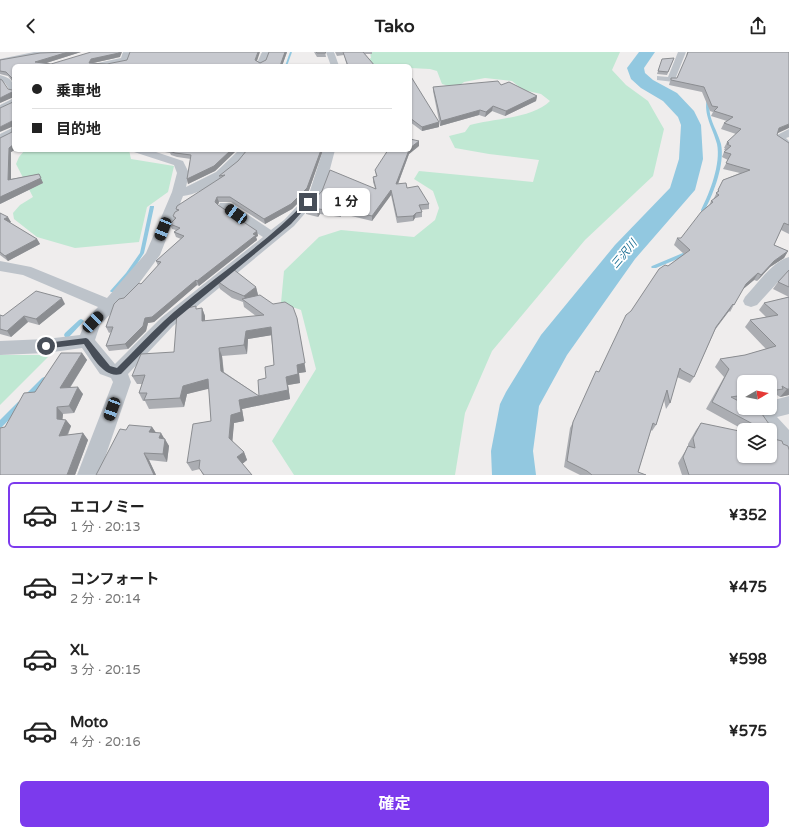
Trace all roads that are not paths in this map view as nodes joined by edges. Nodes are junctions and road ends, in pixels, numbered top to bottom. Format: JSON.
{"nodes":[{"id":1,"x":64,"y":52,"type":"edge"},
{"id":2,"x":127,"y":52,"type":"edge"},
{"id":3,"x":266,"y":52,"type":"edge"},
{"id":4,"x":330,"y":52,"type":"edge"},
{"id":5,"x":682,"y":52,"type":"edge"},
{"id":6,"x":0,"y":61,"type":"edge"},
{"id":7,"x":260,"y":63,"type":"edge"},
{"id":8,"x":105,"y":64,"type":"edge"},
{"id":9,"x":334,"y":64,"type":"edge"},
{"id":10,"x":660,"y":78,"type":"dead end"},
{"id":11,"x":3,"y":81,"type":"edge"},
{"id":12,"x":12,"y":88,"type":"edge"},
{"id":13,"x":12,"y":102,"type":"edge"},
{"id":14,"x":0,"y":109,"type":"edge"},
{"id":15,"x":12,"y":131,"type":"edge"},
{"id":16,"x":789,"y":132,"type":"edge"},
{"id":17,"x":0,"y":139,"type":"edge"},
{"id":18,"x":789,"y":146,"type":"edge"},
{"id":19,"x":150,"y":152,"type":"edge"},
{"id":20,"x":243,"y":152,"type":"edge"},
{"id":21,"x":328,"y":152,"type":"edge"},
{"id":22,"x":169,"y":155,"type":"edge"},
{"id":23,"x":178,"y":192,"type":"junction"},
{"id":24,"x":225,"y":206,"type":"dead end"},
{"id":25,"x":272,"y":237,"type":"junction"},
{"id":26,"x":789,"y":262,"type":"edge"},
{"id":27,"x":0,"y":266,"type":"edge"},
{"id":28,"x":751,"y":301,"type":"dead end"},
{"id":29,"x":109,"y":304,"type":"junction"},
{"id":30,"x":86,"y":341,"type":"junction"},
{"id":31,"x":0,"y":348,"type":"edge"},
{"id":32,"x":118,"y":372,"type":"junction"},
{"id":33,"x":789,"y":405,"type":"edge"},
{"id":34,"x":789,"y":446,"type":"edge"},
{"id":35,"x":88,"y":475,"type":"edge"}],
"edges":[{"from":1,"to":6,"type":"street"},
{"from":2,"to":8,"type":"street"},
{"from":3,"to":7,"type":"street"},
{"from":4,"to":9,"type":"street"},
{"from":5,"to":10,"type":"street"},
{"from":11,"to":12,"type":"street"},
{"from":13,"to":14,"type":"street"},
{"from":15,"to":17,"type":"street"},
{"from":16,"to":18,"type":"street"},
{"from":19,"to":22,"type":"street"},
{"from":20,"to":23,"type":"street"},
{"from":21,"to":25,"type":"street"},
{"from":22,"to":23,"type":"street"},
{"from":23,"to":29,"type":"street"},
{"from":24,"to":25,"type":"street"},
{"from":25,"to":32,"type":"street"},
{"from":26,"to":28,"type":"street"},
{"from":27,"to":29,"type":"street"},
{"from":29,"to":30,"type":"street"},
{"from":30,"to":31,"type":"street"},
{"from":30,"to":32,"type":"street"},
{"from":32,"to":35,"type":"street"},
{"from":33,"to":34,"type":"street"}]}
